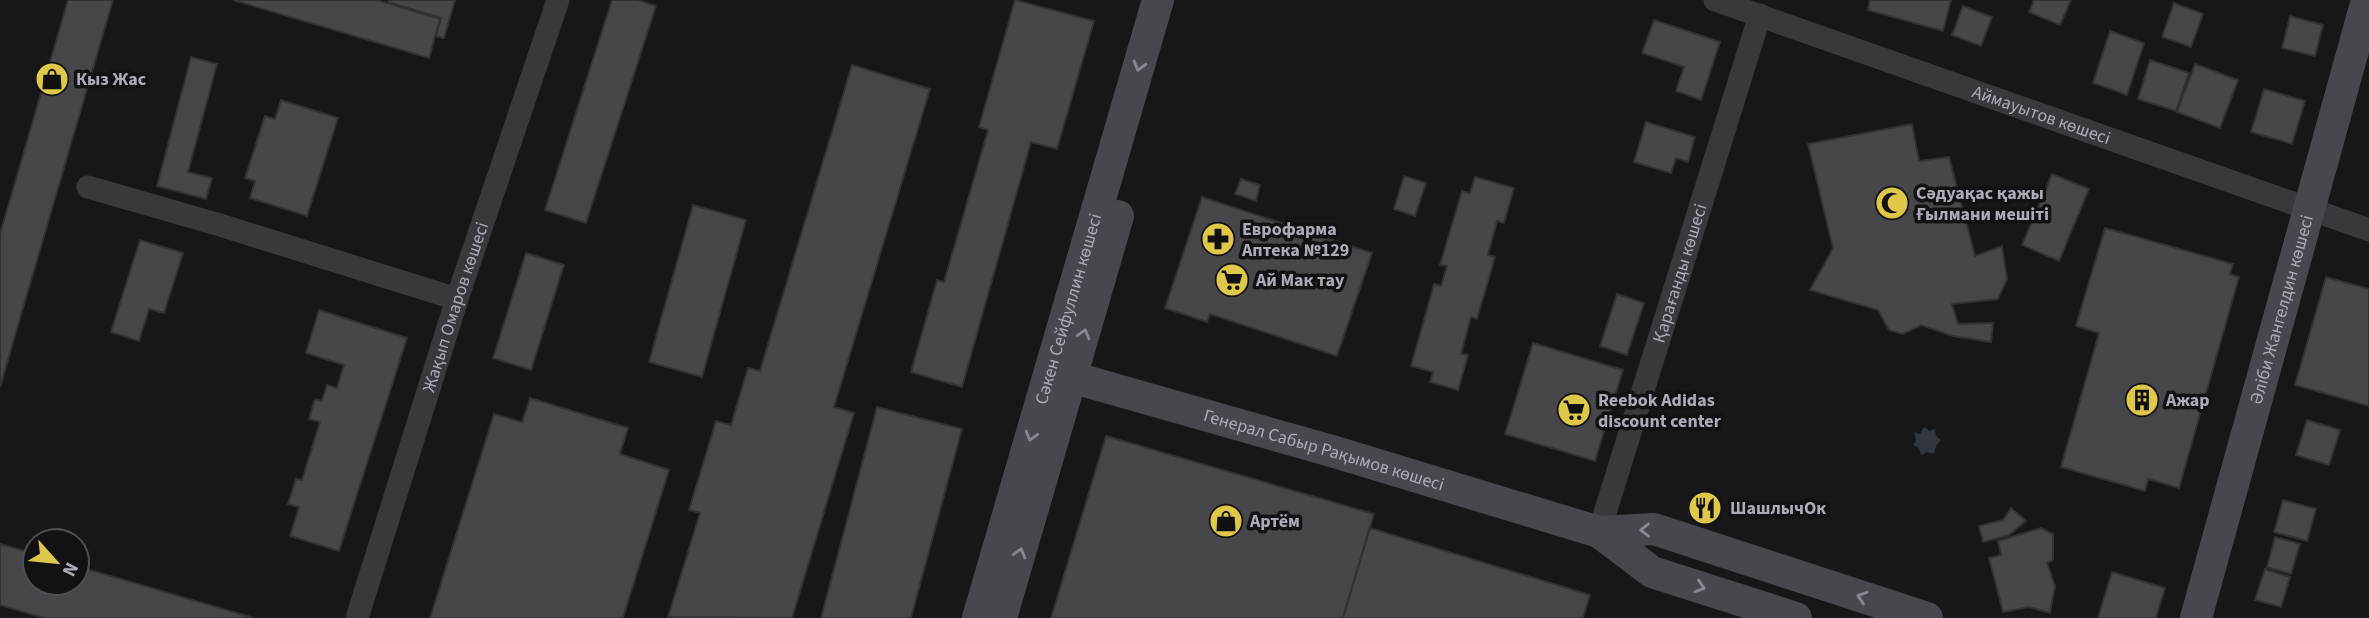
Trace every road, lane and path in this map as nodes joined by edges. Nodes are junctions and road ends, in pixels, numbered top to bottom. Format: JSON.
{"nodes":[{"id":1,"x":558,"y":0,"type":"edge"},
{"id":2,"x":1158,"y":0,"type":"edge"},
{"id":3,"x":1180,"y":0,"type":"edge"},
{"id":4,"x":1715,"y":0,"type":"edge"},
{"id":5,"x":2367,"y":0,"type":"edge"},
{"id":6,"x":1760,"y":15,"type":"junction"},
{"id":7,"x":88,"y":187,"type":"dead end"},
{"id":8,"x":2309,"y":210,"type":"junction"},
{"id":9,"x":2369,"y":230,"type":"edge"},
{"id":10,"x":457,"y":299,"type":"junction"},
{"id":11,"x":1061,"y":374,"type":"junction"},
{"id":12,"x":1599,"y":532,"type":"junction"},
{"id":13,"x":357,"y":618,"type":"edge"},
{"id":14,"x":978,"y":618,"type":"edge"},
{"id":15,"x":1001,"y":618,"type":"edge"},
{"id":16,"x":1796,"y":618,"type":"edge"},
{"id":17,"x":1927,"y":618,"type":"edge"},
{"id":18,"x":2196,"y":618,"type":"edge"}],
"edges":[{"from":1,"to":10,"type":"street","name":"Жақып Омаров көшесі"},
{"from":2,"to":11,"type":"street","name":"Сәкен Сейфуллин көшесі","one_way":true},
{"from":11,"to":3,"type":"street","name":"Сәкен Сейфуллин көшесі","one_way":true},
{"from":4,"to":6,"type":"street","name":"Аймауытов көшесі"},
{"from":5,"to":8,"type":"street","name":"Әліби Жангелдин көшесі"},
{"from":6,"to":8,"type":"street","name":"Аймауытов көшесі"},
{"from":6,"to":12,"type":"street","name":"Қарағанды көшесі"},
{"from":7,"to":10,"type":"street"},
{"from":8,"to":9,"type":"street","name":"Аймауытов көшесі"},
{"from":8,"to":18,"type":"street","name":"Әліби Жангелдин көшесі"},
{"from":10,"to":13,"type":"street","name":"Жақып Омаров көшесі"},
{"from":11,"to":12,"type":"street","name":"Генерал Сабыр Рақымов көшесі"},
{"from":11,"to":14,"type":"street","name":"Сәкен Сейфуллин көшесі","one_way":true},
{"from":15,"to":11,"type":"street","name":"Сәкен Сейфуллин көшесі","one_way":true},
{"from":12,"to":16,"type":"street","name":"Генерал Сабыр Рақымов көшесі","one_way":true},
{"from":17,"to":12,"type":"street","name":"Генерал Сабыр Рақымов көшесі","one_way":true}]}
